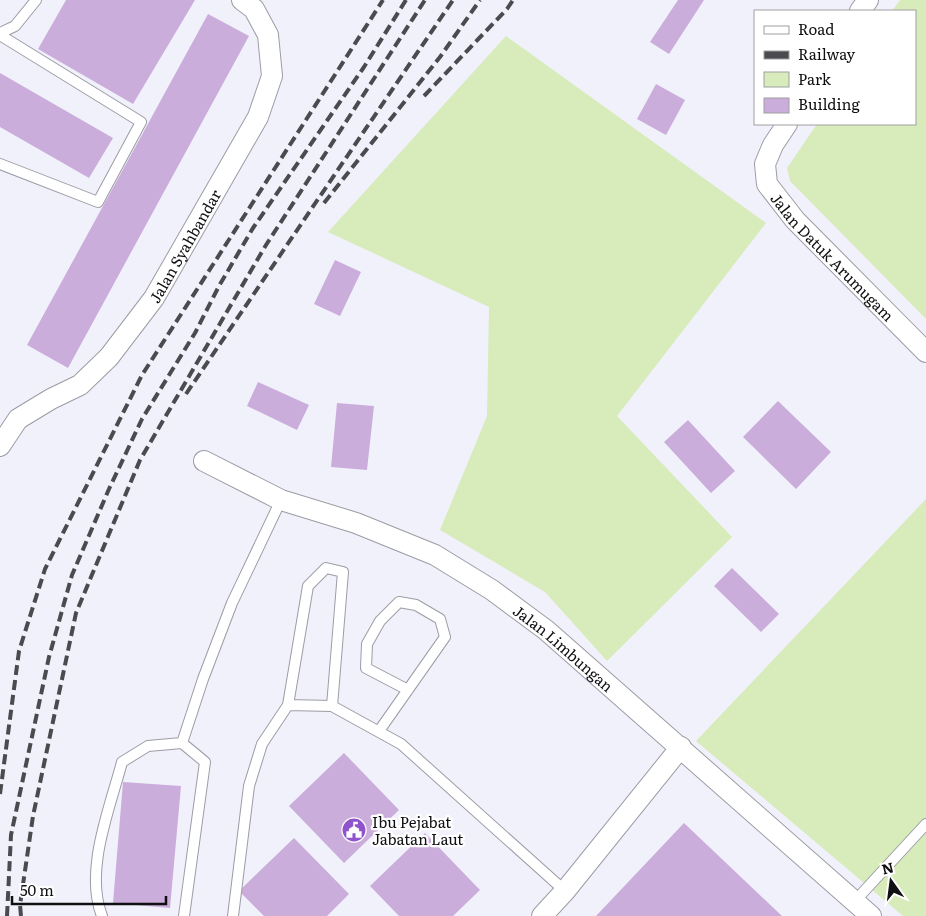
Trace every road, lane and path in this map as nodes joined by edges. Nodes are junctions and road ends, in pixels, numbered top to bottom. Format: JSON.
{"nodes":[{"id":1,"x":36,"y":0,"type":"edge"},
{"id":2,"x":242,"y":0,"type":"edge"},
{"id":3,"x":0,"y":34,"type":"edge"},
{"id":4,"x":786,"y":125,"type":"edge"},
{"id":5,"x":0,"y":164,"type":"edge"},
{"id":6,"x":926,"y":352,"type":"edge"},
{"id":7,"x":0,"y":446,"type":"edge"},
{"id":8,"x":204,"y":461,"type":"dead end"},
{"id":9,"x":281,"y":500,"type":"junction"},
{"id":10,"x":408,"y":690,"type":"junction"},
{"id":11,"x":288,"y":705,"type":"junction"},
{"id":12,"x":332,"y":706,"type":"junction"},
{"id":13,"x":379,"y":731,"type":"junction"},
{"id":14,"x":182,"y":744,"type":"junction"},
{"id":15,"x":681,"y":747,"type":"junction"},
{"id":16,"x":926,"y":824,"type":"edge"},
{"id":17,"x":565,"y":891,"type":"junction"},
{"id":18,"x":855,"y":901,"type":"junction"},
{"id":19,"x":102,"y":916,"type":"edge"},
{"id":20,"x":184,"y":916,"type":"edge"},
{"id":21,"x":233,"y":916,"type":"edge"},
{"id":22,"x":542,"y":916,"type":"edge"},
{"id":23,"x":871,"y":916,"type":"edge"}],
"edges":[{"from":1,"to":3,"type":"lane"},
{"from":2,"to":7,"type":"street","name":"Jalan Syahbandar"},
{"from":3,"to":5,"type":"lane"},
{"from":4,"to":6,"type":"street","name":"Jalan Datuk Arumugam"},
{"from":8,"to":9,"type":"street","name":"Jalan Limbungan"},
{"from":9,"to":14,"type":"lane"},
{"from":9,"to":15,"type":"street","name":"Jalan Limbungan"},
{"from":10,"to":10,"type":"lane"},
{"from":10,"to":13,"type":"lane"},
{"from":11,"to":12,"type":"lane"},
{"from":11,"to":12,"type":"lane"},
{"from":11,"to":21,"type":"lane"},
{"from":12,"to":13,"type":"lane"},
{"from":13,"to":17,"type":"lane"},
{"from":14,"to":19,"type":"lane"},
{"from":14,"to":20,"type":"lane"},
{"from":15,"to":17,"type":"street"},
{"from":15,"to":18,"type":"street","name":"Jalan Limbungan"},
{"from":16,"to":18,"type":"lane"},
{"from":17,"to":22,"type":"street"},
{"from":18,"to":23,"type":"street","name":"Jalan Limbungan"}]}
